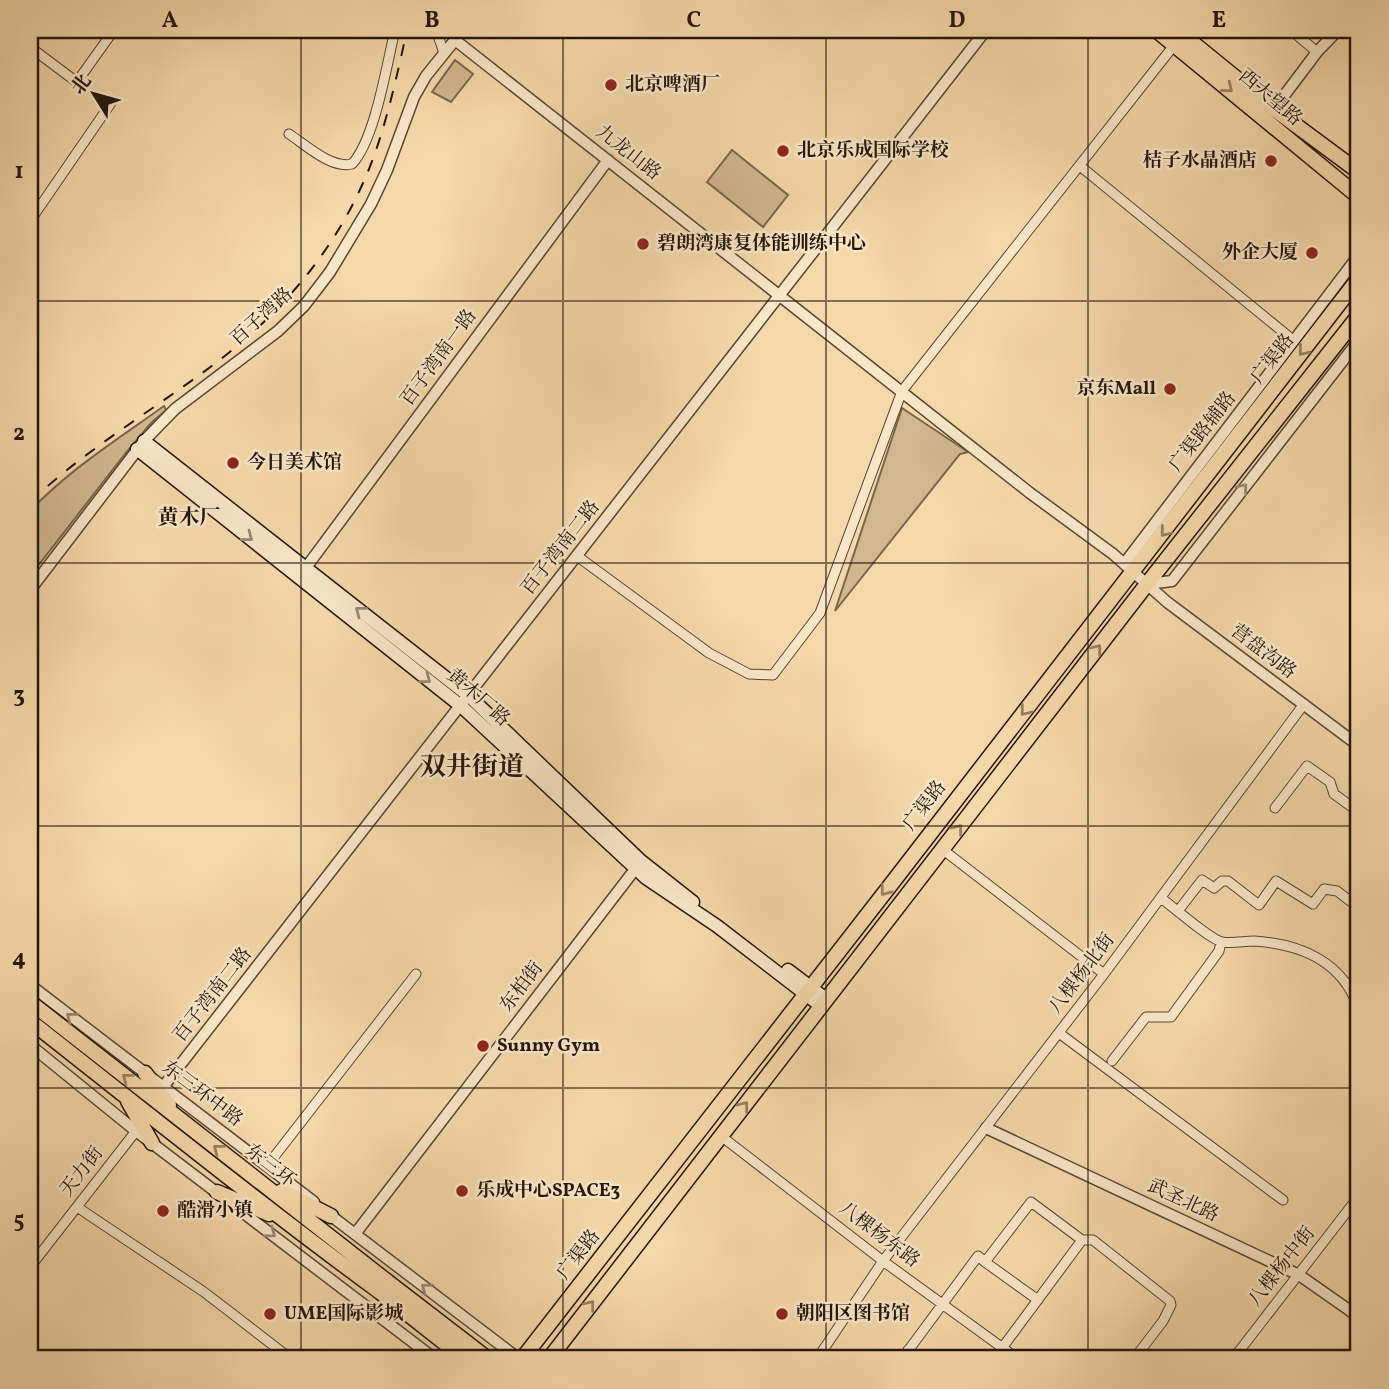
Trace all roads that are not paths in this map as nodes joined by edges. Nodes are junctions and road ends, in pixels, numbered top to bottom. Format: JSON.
{"nodes":[{"id":1,"x":114,"y":30,"type":"edge"},
{"id":2,"x":395,"y":30,"type":"edge"},
{"id":3,"x":436,"y":30,"type":"edge"},
{"id":4,"x":463,"y":30,"type":"edge"},
{"id":5,"x":986,"y":30,"type":"edge"},
{"id":6,"x":1156,"y":30,"type":"edge"},
{"id":7,"x":1291,"y":30,"type":"edge"},
{"id":8,"x":1338,"y":30,"type":"edge"},
{"id":9,"x":1176,"y":37,"type":"edge"},
{"id":10,"x":455,"y":40,"type":"junction"},
{"id":11,"x":30,"y":47,"type":"edge"},
{"id":12,"x":1317,"y":52,"type":"junction"},
{"id":13,"x":444,"y":53,"type":"junction"},
{"id":14,"x":111,"y":103,"type":"dead end"},
{"id":15,"x":1274,"y":109,"type":"junction"},
{"id":16,"x":289,"y":134,"type":"dead end"},
{"id":17,"x":608,"y":160,"type":"junction"},
{"id":18,"x":1080,"y":166,"type":"junction"},
{"id":19,"x":1359,"y":172,"type":"edge"},
{"id":20,"x":1359,"y":197,"type":"edge"},
{"id":21,"x":30,"y":221,"type":"edge"},
{"id":22,"x":1359,"y":255,"type":"edge"},
{"id":23,"x":1356,"y":282,"type":"edge"},
{"id":24,"x":779,"y":294,"type":"junction"},
{"id":25,"x":1359,"y":315,"type":"edge"},
{"id":26,"x":1307,"y":323,"type":"junction"},
{"id":27,"x":1293,"y":340,"type":"junction"},
{"id":28,"x":1359,"y":340,"type":"edge"},
{"id":29,"x":902,"y":391,"type":"junction"},
{"id":30,"x":140,"y":445,"type":"junction"},
{"id":31,"x":578,"y":556,"type":"junction"},
{"id":32,"x":1129,"y":568,"type":"junction"},
{"id":33,"x":302,"y":573,"type":"junction"},
{"id":34,"x":1147,"y":584,"type":"junction"},
{"id":35,"x":30,"y":590,"type":"edge"},
{"id":36,"x":465,"y":701,"type":"junction"},
{"id":37,"x":1304,"y":704,"type":"junction"},
{"id":38,"x":1359,"y":746,"type":"edge"},
{"id":39,"x":1275,"y":808,"type":"dead end"},
{"id":40,"x":1359,"y":812,"type":"edge"},
{"id":41,"x":942,"y":849,"type":"junction"},
{"id":42,"x":638,"y":865,"type":"junction"},
{"id":43,"x":1161,"y":898,"type":"junction"},
{"id":44,"x":1357,"y":903,"type":"edge"},
{"id":45,"x":1178,"y":911,"type":"junction"},
{"id":46,"x":1220,"y":942,"type":"junction"},
{"id":47,"x":1104,"y":974,"type":"junction"},
{"id":48,"x":416,"y":975,"type":"dead end"},
{"id":49,"x":1355,"y":979,"type":"edge"},
{"id":50,"x":30,"y":985,"type":"edge"},
{"id":51,"x":809,"y":991,"type":"junction"},
{"id":52,"x":30,"y":1002,"type":"edge"},
{"id":53,"x":824,"y":1003,"type":"junction"},
{"id":54,"x":1359,"y":1010,"type":"edge"},
{"id":55,"x":37,"y":1021,"type":"edge"},
{"id":56,"x":1059,"y":1033,"type":"junction"},
{"id":57,"x":30,"y":1045,"type":"edge"},
{"id":58,"x":1112,"y":1061,"type":"dead end"},
{"id":59,"x":145,"y":1073,"type":"junction"},
{"id":60,"x":163,"y":1087,"type":"junction"},
{"id":61,"x":124,"y":1094,"type":"junction"},
{"id":62,"x":181,"y":1120,"type":"junction"},
{"id":63,"x":986,"y":1128,"type":"junction"},
{"id":64,"x":136,"y":1131,"type":"junction"},
{"id":65,"x":721,"y":1136,"type":"junction"},
{"id":66,"x":152,"y":1143,"type":"junction"},
{"id":67,"x":267,"y":1166,"type":"junction"},
{"id":68,"x":254,"y":1177,"type":"junction"},
{"id":69,"x":217,"y":1192,"type":"junction"},
{"id":70,"x":1359,"y":1196,"type":"edge"},
{"id":71,"x":1283,"y":1200,"type":"dead end"},
{"id":72,"x":77,"y":1207,"type":"junction"},
{"id":73,"x":331,"y":1216,"type":"junction"},
{"id":74,"x":283,"y":1220,"type":"junction"},
{"id":75,"x":355,"y":1234,"type":"junction"},
{"id":76,"x":1082,"y":1240,"type":"junction"},
{"id":77,"x":883,"y":1261,"type":"junction"},
{"id":78,"x":985,"y":1262,"type":"junction"},
{"id":79,"x":30,"y":1267,"type":"edge"},
{"id":80,"x":1300,"y":1275,"type":"junction"},
{"id":81,"x":384,"y":1287,"type":"junction"},
{"id":82,"x":1038,"y":1300,"type":"junction"},
{"id":83,"x":941,"y":1304,"type":"junction"},
{"id":84,"x":457,"y":1311,"type":"junction"},
{"id":85,"x":1359,"y":1317,"type":"edge"},
{"id":86,"x":1002,"y":1348,"type":"junction"},
{"id":87,"x":908,"y":1350,"type":"junction"},
{"id":88,"x":430,"y":1356,"type":"edge"},
{"id":89,"x":291,"y":1359,"type":"edge"},
{"id":90,"x":466,"y":1359,"type":"edge"},
{"id":91,"x":488,"y":1359,"type":"edge"},
{"id":92,"x":521,"y":1359,"type":"edge"},
{"id":93,"x":549,"y":1359,"type":"edge"},
{"id":94,"x":817,"y":1359,"type":"edge"},
{"id":95,"x":902,"y":1359,"type":"edge"},
{"id":96,"x":920,"y":1359,"type":"edge"},
{"id":97,"x":994,"y":1359,"type":"edge"},
{"id":98,"x":1018,"y":1359,"type":"edge"},
{"id":99,"x":1134,"y":1359,"type":"edge"},
{"id":100,"x":1233,"y":1359,"type":"edge"}],
"edges":[{"from":1,"to":11,"type":"street"},
{"from":2,"to":16,"type":"street"},
{"from":3,"to":13,"type":"street"},
{"from":4,"to":10,"type":"street","name":"百子湾路"},
{"from":5,"to":24,"type":"street","name":"百子湾南二路"},
{"from":6,"to":9,"type":"main road","name":"西大望路"},
{"from":7,"to":12,"type":"street"},
{"from":8,"to":12,"type":"street"},
{"from":9,"to":15,"type":"main road","name":"西大望路"},
{"from":9,"to":18,"type":"street"},
{"from":9,"to":20,"type":"main road","name":"西大望路","one_way":true},
{"from":10,"to":13,"type":"street","name":"百子湾路"},
{"from":10,"to":17,"type":"street","name":"九龙山路"},
{"from":12,"to":15,"type":"street"},
{"from":13,"to":30,"type":"street","name":"百子湾路"},
{"from":14,"to":21,"type":"street"},
{"from":15,"to":19,"type":"main road","name":"西大望路"},
{"from":17,"to":24,"type":"street","name":"九龙山路"},
{"from":17,"to":33,"type":"street","name":"百子湾南一路"},
{"from":18,"to":27,"type":"street"},
{"from":18,"to":29,"type":"street"},
{"from":22,"to":26,"type":"street","name":"广渠路辅路"},
{"from":23,"to":26,"type":"street"},
{"from":23,"to":32,"type":"main road","name":"广渠路","one_way":true},
{"from":24,"to":29,"type":"street","name":"九龙山路"},
{"from":24,"to":31,"type":"street","name":"百子湾南二路"},
{"from":25,"to":34,"type":"main road","name":"广渠路"},
{"from":26,"to":27,"type":"street","name":"广渠路辅路"},
{"from":27,"to":32,"type":"street","name":"广渠路辅路"},
{"from":34,"to":28,"type":"street","one_way":true},
{"from":29,"to":31,"type":"street"},
{"from":29,"to":32,"type":"street","name":"营盘沟路"},
{"from":30,"to":33,"type":"main road","name":"黄木厂路"},
{"from":30,"to":35,"type":"street","name":"百子湾路"},
{"from":31,"to":36,"type":"street","name":"百子湾南二路"},
{"from":32,"to":34,"type":"street","name":"营盘沟路"},
{"from":32,"to":51,"type":"main road","name":"广渠路","one_way":true},
{"from":33,"to":36,"type":"main road","name":"黄木厂路"},
{"from":34,"to":37,"type":"street","name":"营盘沟路"},
{"from":41,"to":34,"type":"main road","name":"广渠路","one_way":true},
{"from":36,"to":42,"type":"main road","name":"黄木厂路"},
{"from":36,"to":60,"type":"street","name":"百子湾南二路"},
{"from":37,"to":38,"type":"street","name":"营盘沟路"},
{"from":37,"to":43,"type":"street","name":"八棵杨北街"},
{"from":39,"to":40,"type":"street"},
{"from":41,"to":47,"type":"street"},
{"from":41,"to":53,"type":"main road","name":"广渠路"},
{"from":42,"to":51,"type":"main road","name":"黄木厂路"},
{"from":42,"to":75,"type":"street","name":"东柏街"},
{"from":43,"to":45,"type":"street"},
{"from":43,"to":47,"type":"street","name":"八棵杨北街"},
{"from":44,"to":45,"type":"street"},
{"from":45,"to":46,"type":"street"},
{"from":46,"to":49,"type":"street"},
{"from":46,"to":58,"type":"street"},
{"from":47,"to":56,"type":"street","name":"八棵杨北街"},
{"from":48,"to":67,"type":"street"},
{"from":49,"to":54,"type":"street"},
{"from":59,"to":50,"type":"street","name":"东三环中路","one_way":true},
{"from":51,"to":53,"type":"main road","name":"黄木厂路"},
{"from":51,"to":92,"type":"main road","name":"广渠路"},
{"from":52,"to":55,"type":"main road","name":"东三环"},
{"from":65,"to":53,"type":"main road","name":"广渠路","one_way":true},
{"from":55,"to":61,"type":"main road","name":"东三环"},
{"from":62,"to":55,"type":"main road","name":"东三环","one_way":true},
{"from":56,"to":63,"type":"street","name":"八棵杨北街"},
{"from":56,"to":71,"type":"street"},
{"from":57,"to":64,"type":"street"},
{"from":59,"to":60,"type":"street","name":"东三环中路"},
{"from":59,"to":62,"type":"main road"},
{"from":60,"to":67,"type":"street","name":"东三环中路"},
{"from":61,"to":66,"type":"main road"},
{"from":61,"to":74,"type":"main road","name":"东三环"},
{"from":68,"to":62,"type":"main road","name":"东三环","one_way":true},
{"from":63,"to":77,"type":"street","name":"八棵杨北街"},
{"from":63,"to":80,"type":"street","name":"武圣北路"},
{"from":64,"to":66,"type":"street"},
{"from":64,"to":72,"type":"street","name":"天力街"},
{"from":65,"to":77,"type":"street","name":"八棵杨东路"},
{"from":93,"to":65,"type":"main road","name":"广渠路","one_way":true},
{"from":66,"to":69,"type":"street"},
{"from":67,"to":73,"type":"street","name":"东三环中路"},
{"from":68,"to":73,"type":"main road"},
{"from":68,"to":81,"type":"main road","name":"东三环"},
{"from":69,"to":74,"type":"main road"},
{"from":69,"to":88,"type":"street","one_way":true},
{"from":70,"to":80,"type":"street","name":"八棵杨中街"},
{"from":72,"to":79,"type":"street","name":"天力街"},
{"from":72,"to":89,"type":"street"},
{"from":73,"to":75,"type":"street","name":"东三环中路"},
{"from":74,"to":81,"type":"main road","name":"东三环"},
{"from":84,"to":75,"type":"street","name":"东三环中路","one_way":true},
{"from":76,"to":78,"type":"street"},
{"from":76,"to":82,"type":"street"},
{"from":76,"to":99,"type":"street"},
{"from":77,"to":83,"type":"street","name":"八棵杨东路"},
{"from":77,"to":94,"type":"street","name":"八棵杨北街"},
{"from":78,"to":82,"type":"street"},
{"from":78,"to":83,"type":"street"},
{"from":80,"to":85,"type":"street","name":"武圣北路"},
{"from":80,"to":100,"type":"street","name":"八棵杨中街"},
{"from":81,"to":90,"type":"main road","name":"东三环","bridge":true},
{"from":81,"to":91,"type":"main road","name":"东三环","bridge":true},
{"from":82,"to":86,"type":"street"},
{"from":83,"to":86,"type":"street","name":"八棵杨东路"},
{"from":83,"to":87,"type":"street"},
{"from":84,"to":88,"type":"street"},
{"from":84,"to":92,"type":"street","name":"东三环中路"},
{"from":86,"to":97,"type":"street"},
{"from":86,"to":98,"type":"street","name":"八棵杨东路"},
{"from":87,"to":95,"type":"street"},
{"from":87,"to":96,"type":"street"}]}
